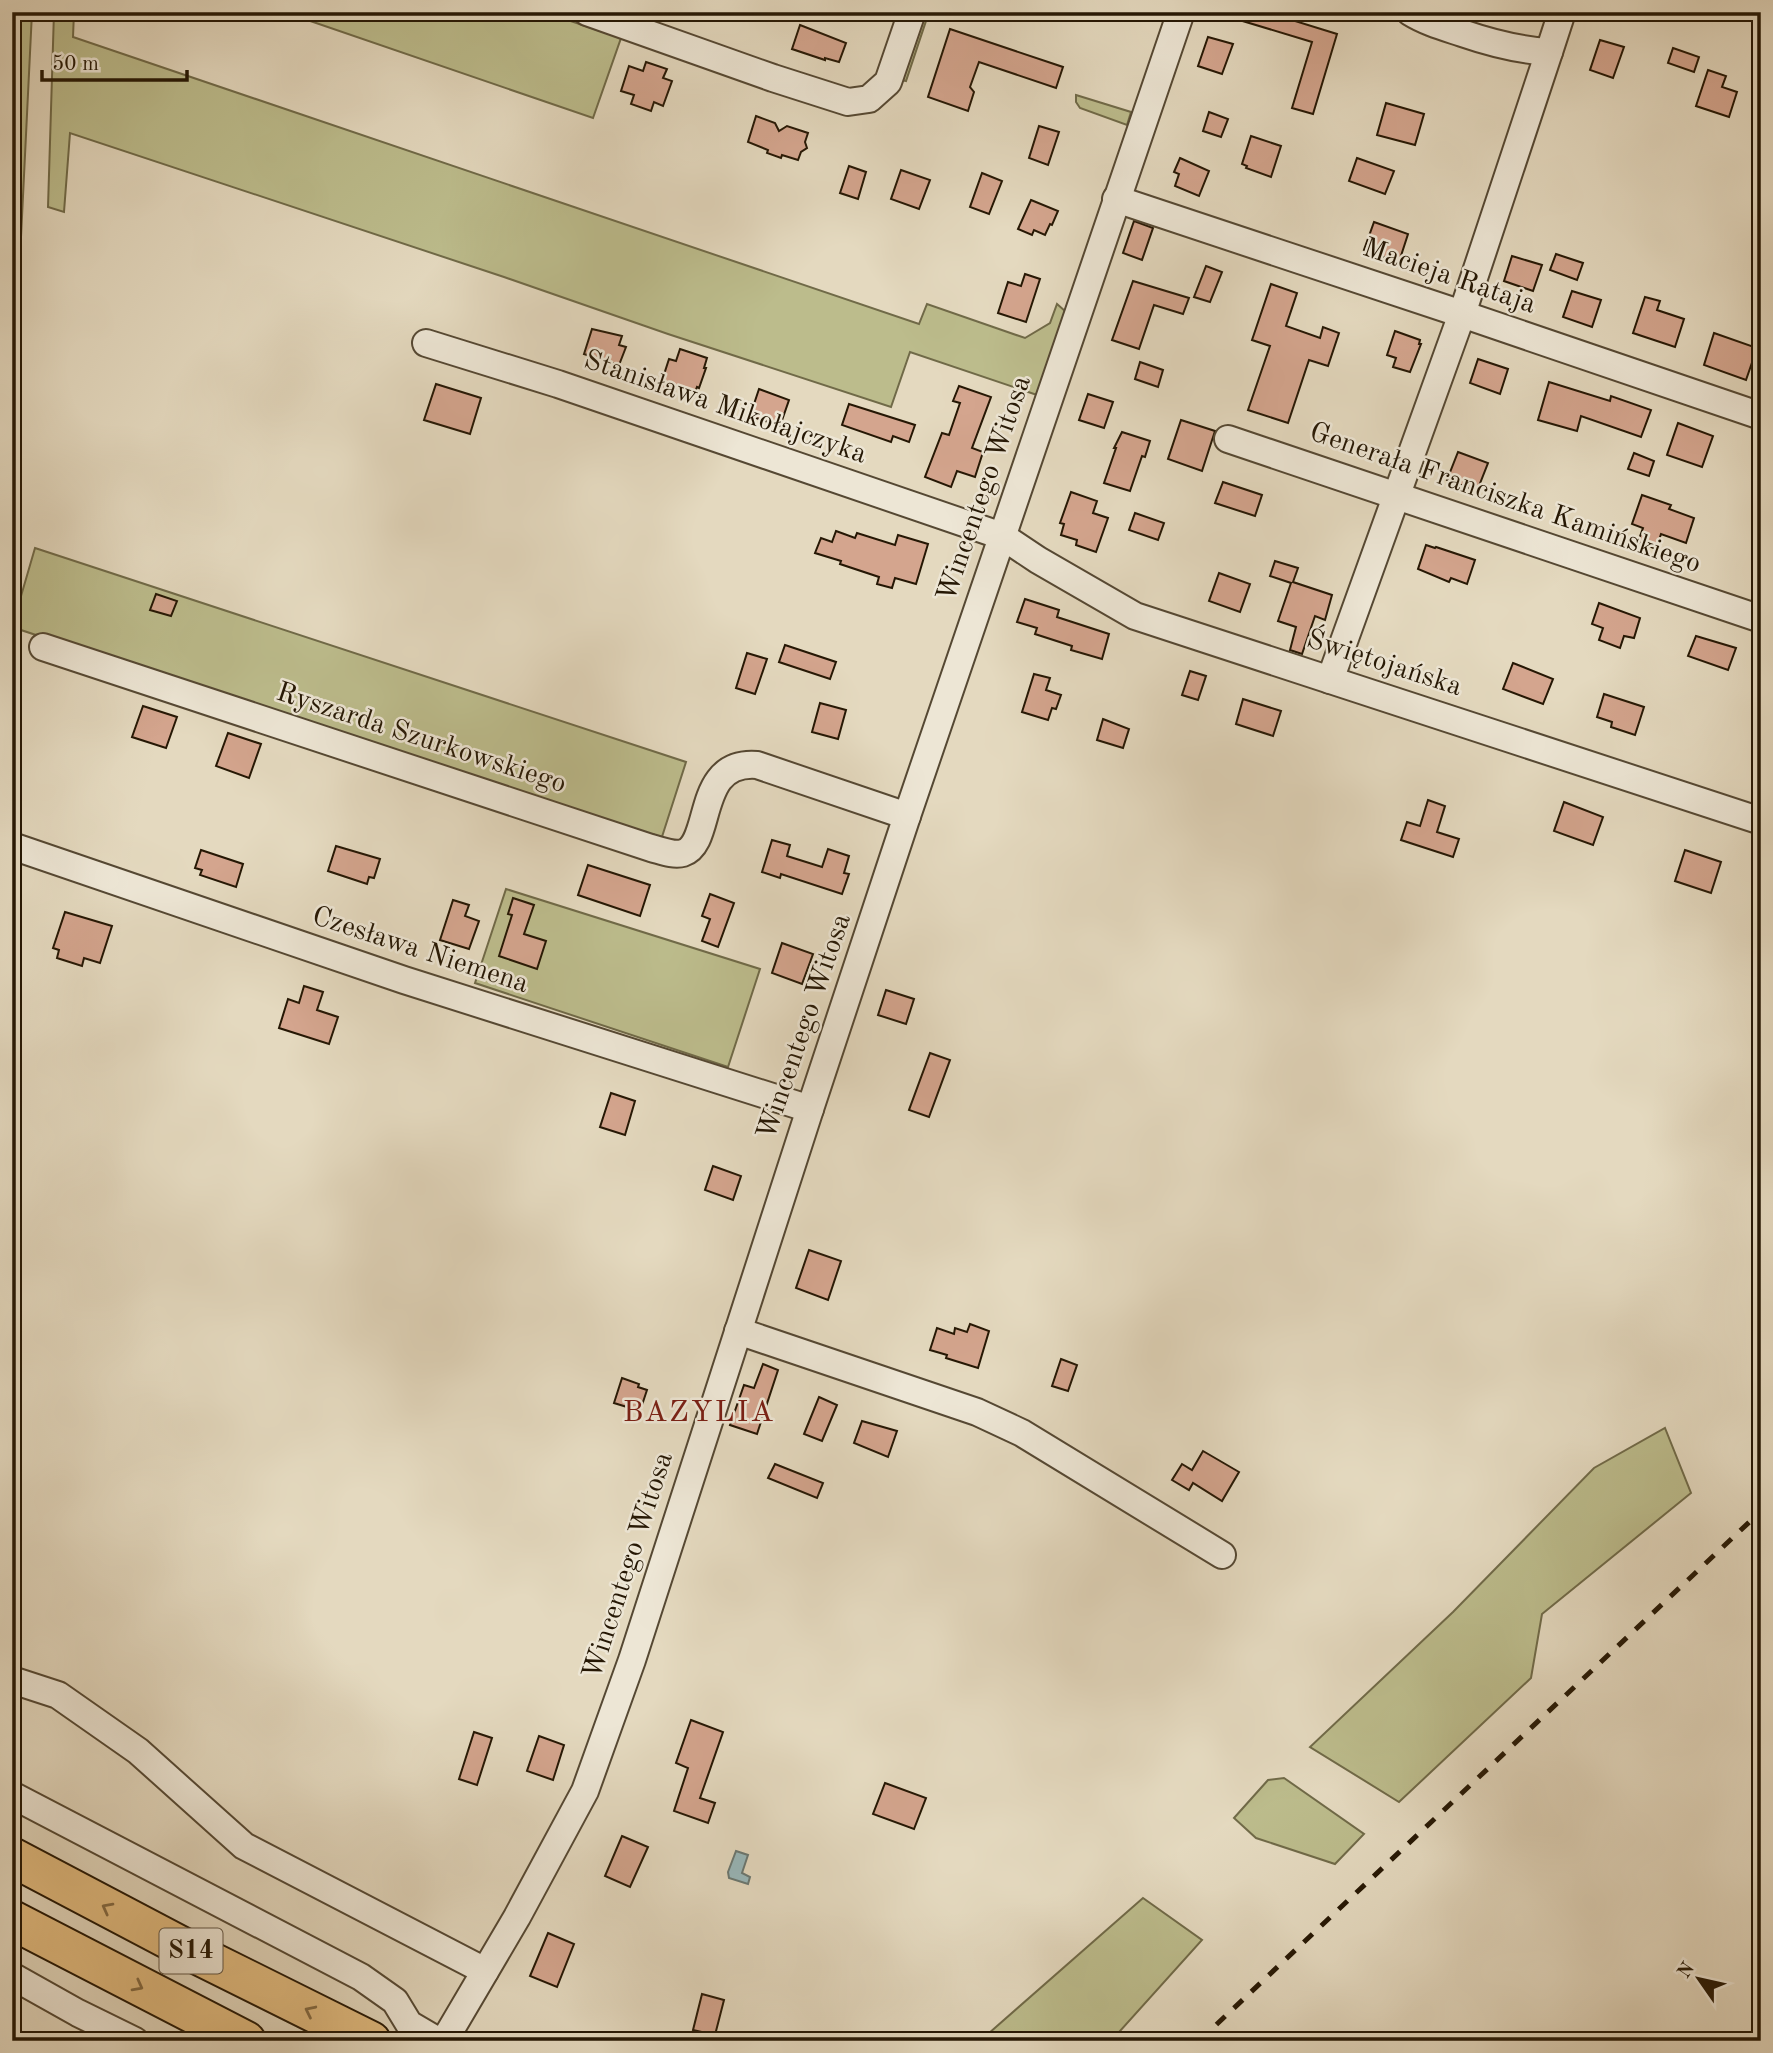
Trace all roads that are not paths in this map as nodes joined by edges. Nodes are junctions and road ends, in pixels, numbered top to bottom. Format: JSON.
{"nodes":[{"id":1,"x":587,"y":12,"type":"edge"},
{"id":2,"x":912,"y":12,"type":"edge"},
{"id":3,"x":1181,"y":12,"type":"edge"},
{"id":4,"x":1410,"y":12,"type":"edge"},
{"id":5,"x":1562,"y":12,"type":"edge"},
{"id":6,"x":1549,"y":52,"type":"junction"},
{"id":7,"x":1116,"y":199,"type":"junction"},
{"id":8,"x":1462,"y":314,"type":"junction"},
{"id":9,"x":426,"y":343,"type":"dead end"},
{"id":10,"x":1761,"y":416,"type":"edge"},
{"id":11,"x":1228,"y":439,"type":"dead end"},
{"id":12,"x":1396,"y":496,"type":"junction"},
{"id":13,"x":1002,"y":536,"type":"junction"},
{"id":14,"x":1761,"y":619,"type":"edge"},
{"id":15,"x":43,"y":647,"type":"dead end"},
{"id":16,"x":1330,"y":680,"type":"junction"},
{"id":17,"x":907,"y":816,"type":"junction"},
{"id":18,"x":1761,"y":821,"type":"edge"},
{"id":19,"x":12,"y":846,"type":"edge"},
{"id":20,"x":810,"y":1109,"type":"junction"},
{"id":21,"x":738,"y":1331,"type":"junction"},
{"id":22,"x":1222,"y":1555,"type":"dead end"},
{"id":23,"x":12,"y":1680,"type":"edge"},
{"id":24,"x":12,"y":1794,"type":"edge"},
{"id":25,"x":12,"y":1857,"type":"edge"},
{"id":26,"x":12,"y":1920,"type":"edge"},
{"id":27,"x":485,"y":1971,"type":"junction"},
{"id":28,"x":12,"y":1976,"type":"edge"},
{"id":29,"x":445,"y":2035,"type":"edge"},
{"id":30,"x":135,"y":2041,"type":"edge"},
{"id":31,"x":246,"y":2041,"type":"edge"},
{"id":32,"x":371,"y":2041,"type":"edge"}],
"edges":[{"from":1,"to":2,"type":"street"},
{"from":3,"to":7,"type":"street","name":"Wincentego Witosa"},
{"from":4,"to":6,"type":"street"},
{"from":5,"to":6,"type":"street"},
{"from":6,"to":8,"type":"street"},
{"from":7,"to":8,"type":"street","name":"Macieja Rataja"},
{"from":7,"to":13,"type":"street","name":"Wincentego Witosa"},
{"from":8,"to":10,"type":"street","name":"Macieja Rataja"},
{"from":8,"to":12,"type":"street"},
{"from":9,"to":13,"type":"street","name":"Stanisława Mikołajczyka"},
{"from":11,"to":12,"type":"street","name":"Generała Franciszka Kamińskiego"},
{"from":12,"to":14,"type":"street","name":"Generała Franciszka Kamińskiego"},
{"from":12,"to":16,"type":"street"},
{"from":13,"to":16,"type":"street","name":"Świętojańska"},
{"from":13,"to":17,"type":"street","name":"Wincentego Witosa"},
{"from":15,"to":17,"type":"street","name":"Ryszarda Szurkowskiego"},
{"from":16,"to":18,"type":"street","name":"Świętojańska"},
{"from":17,"to":20,"type":"street","name":"Wincentego Witosa"},
{"from":19,"to":20,"type":"street","name":"Czesława Niemena"},
{"from":20,"to":21,"type":"street","name":"Wincentego Witosa"},
{"from":21,"to":22,"type":"street"},
{"from":21,"to":27,"type":"street","name":"Wincentego Witosa"},
{"from":23,"to":27,"type":"street"},
{"from":24,"to":29,"type":"street"},
{"from":32,"to":25,"type":"highway","number":"S14","one_way":true},
{"from":26,"to":31,"type":"highway","number":"S14","one_way":true},
{"from":27,"to":29,"type":"street","name":"Wincentego Witosa"},
{"from":28,"to":30,"type":"street"}]}
